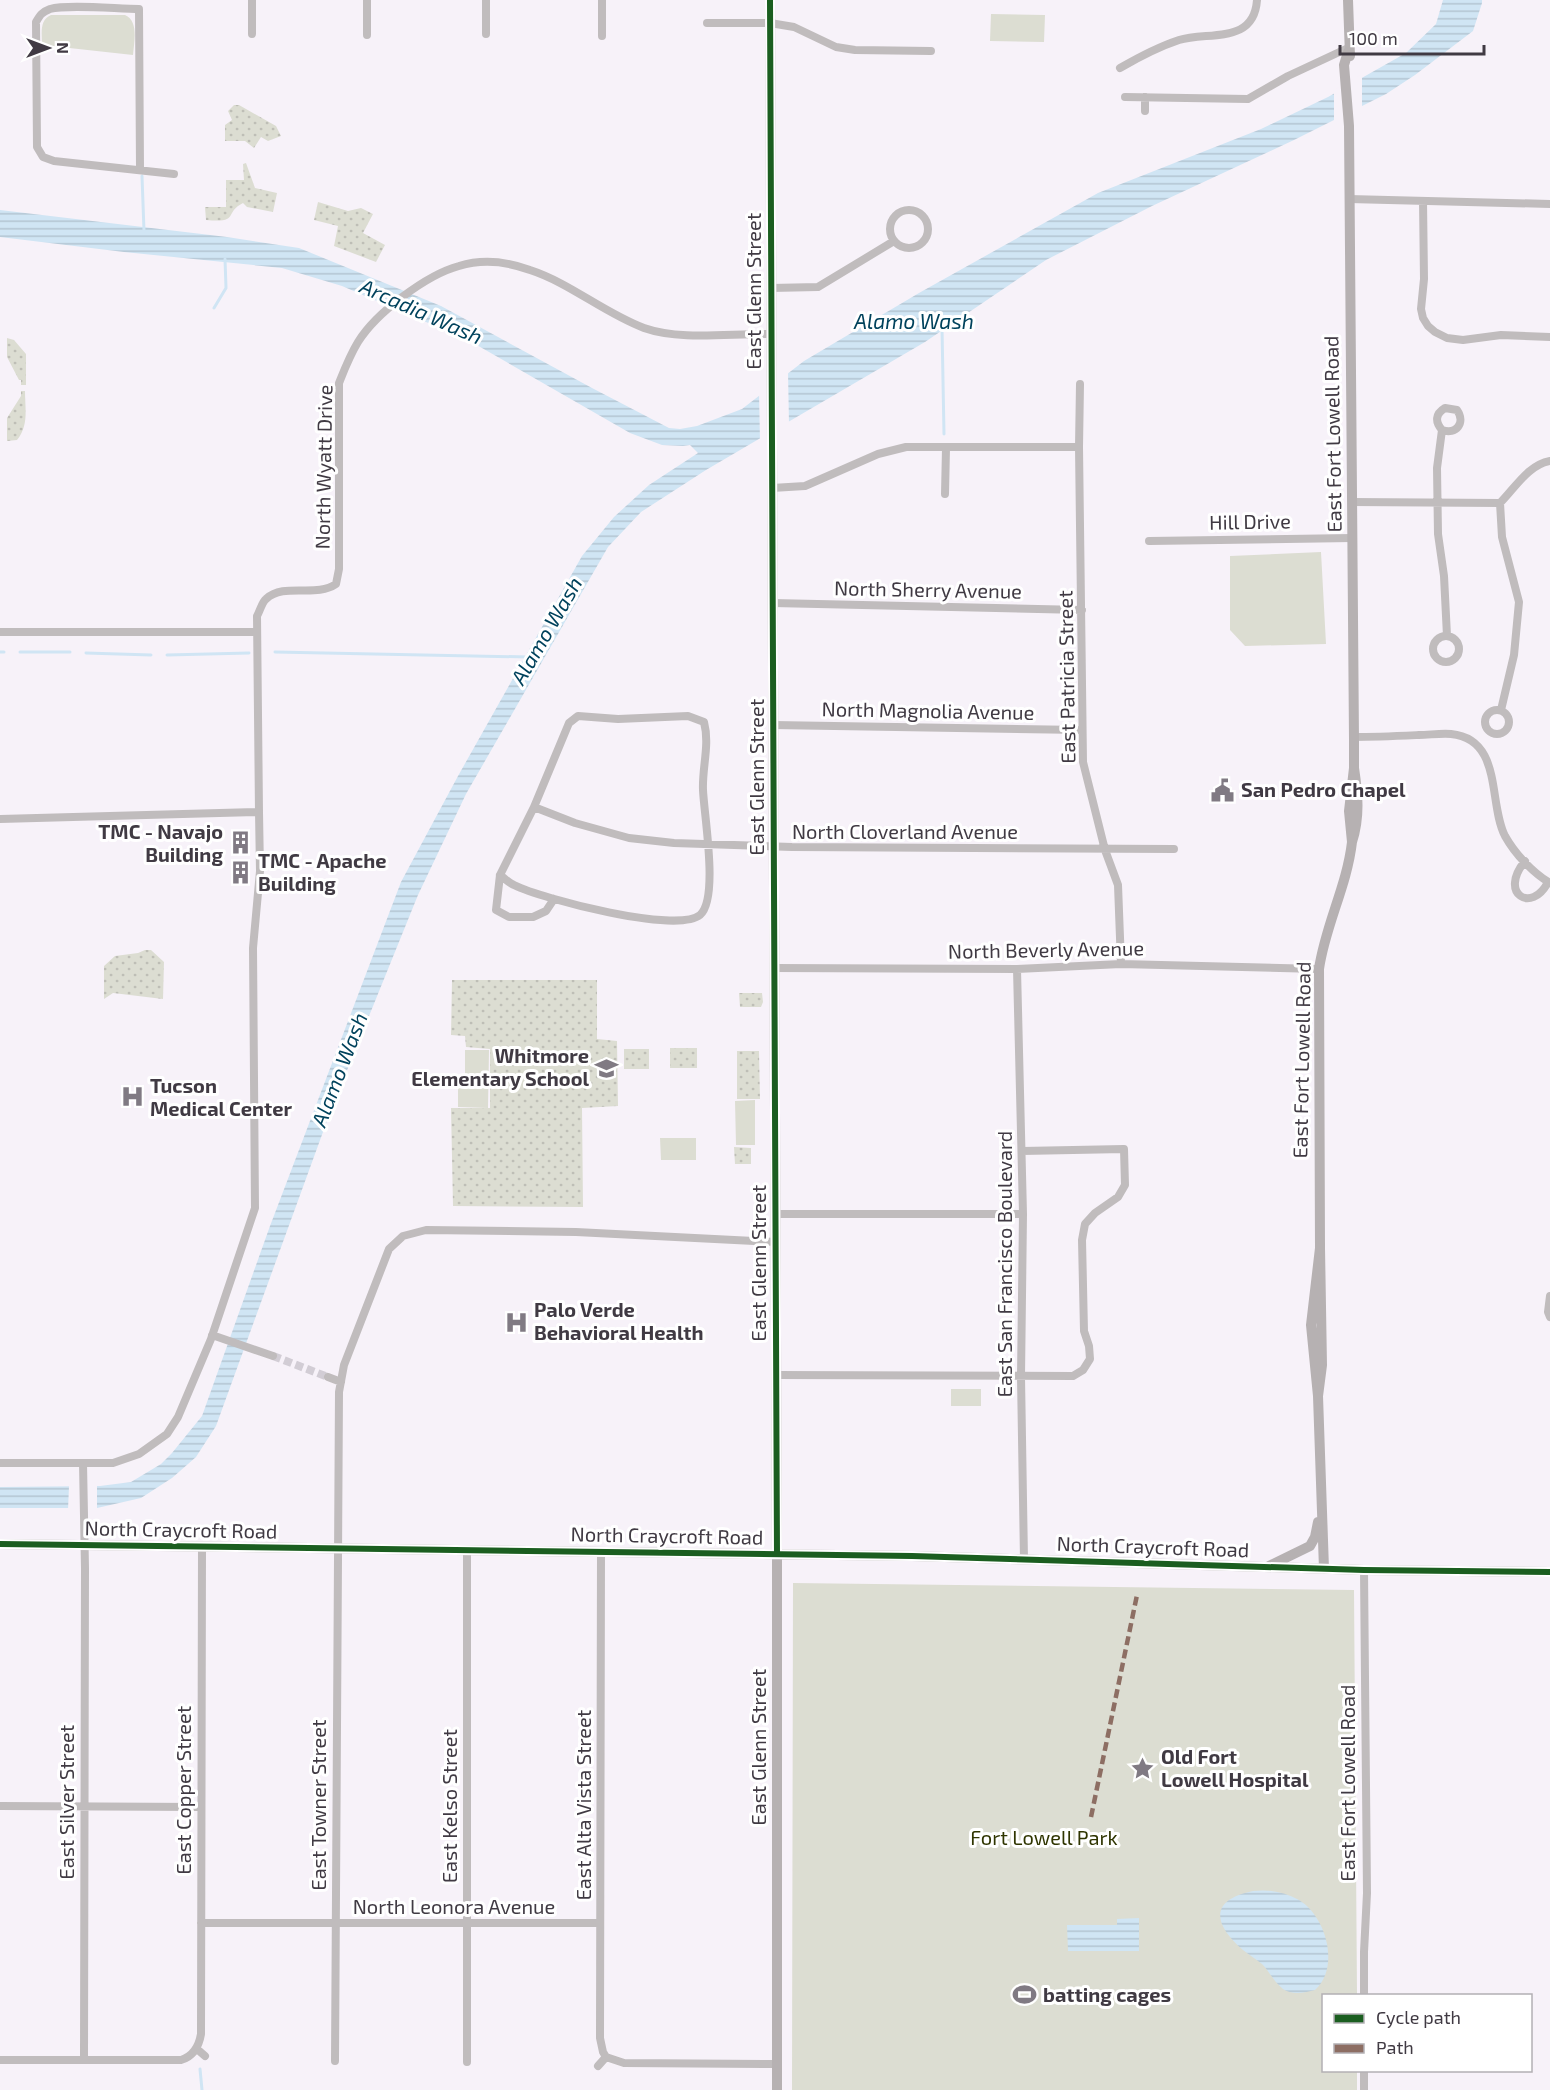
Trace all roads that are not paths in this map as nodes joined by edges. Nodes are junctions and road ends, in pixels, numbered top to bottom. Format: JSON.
{"nodes":[{"id":1,"x":252,"y":0,"type":"edge"},
{"id":2,"x":368,"y":0,"type":"edge"},
{"id":3,"x":486,"y":0,"type":"edge"},
{"id":4,"x":602,"y":0,"type":"edge"},
{"id":5,"x":770,"y":0,"type":"edge"},
{"id":6,"x":1257,"y":0,"type":"edge"},
{"id":7,"x":1348,"y":0,"type":"edge"},
{"id":8,"x":72,"y":4,"type":"edge"},
{"id":9,"x":707,"y":23,"type":"dead end"},
{"id":10,"x":770,"y":23,"type":"junction"},
{"id":11,"x":252,"y":34,"type":"dead end"},
{"id":12,"x":486,"y":34,"type":"dead end"},
{"id":13,"x":367,"y":35,"type":"dead end"},
{"id":14,"x":602,"y":36,"type":"dead end"},
{"id":15,"x":1348,"y":50,"type":"junction"},
{"id":16,"x":931,"y":51,"type":"dead end"},
{"id":17,"x":1120,"y":68,"type":"dead end"},
{"id":18,"x":1145,"y":97,"type":"junction"},
{"id":19,"x":1125,"y":98,"type":"dead end"},
{"id":20,"x":1145,"y":111,"type":"dead end"},
{"id":21,"x":140,"y":169,"type":"junction"},
{"id":22,"x":174,"y":174,"type":"dead end"},
{"id":23,"x":1349,"y":199,"type":"junction"},
{"id":24,"x":1424,"y":201,"type":"junction"},
{"id":25,"x":1550,"y":204,"type":"edge"},
{"id":26,"x":894,"y":241,"type":"junction"},
{"id":27,"x":771,"y":288,"type":"junction"},
{"id":28,"x":771,"y":334,"type":"junction"},
{"id":29,"x":1550,"y":337,"type":"edge"},
{"id":30,"x":1080,"y":384,"type":"dead end"},
{"id":31,"x":1442,"y":430,"type":"dead end"},
{"id":32,"x":1079,"y":447,"type":"junction"},
{"id":33,"x":946,"y":448,"type":"junction"},
{"id":34,"x":1550,"y":460,"type":"edge"},
{"id":35,"x":772,"y":488,"type":"junction"},
{"id":36,"x":945,"y":494,"type":"dead end"},
{"id":37,"x":1438,"y":501,"type":"junction"},
{"id":38,"x":1352,"y":502,"type":"junction"},
{"id":39,"x":1500,"y":503,"type":"junction"},
{"id":40,"x":1352,"y":538,"type":"junction"},
{"id":41,"x":1149,"y":541,"type":"dead end"},
{"id":42,"x":773,"y":603,"type":"junction"},
{"id":43,"x":1082,"y":610,"type":"junction"},
{"id":44,"x":0,"y":632,"type":"edge"},
{"id":45,"x":256,"y":632,"type":"junction"},
{"id":46,"x":1447,"y":636,"type":"dead end"},
{"id":47,"x":1501,"y":710,"type":"dead end"},
{"id":48,"x":773,"y":725,"type":"junction"},
{"id":49,"x":1082,"y":730,"type":"junction"},
{"id":50,"x":1354,"y":738,"type":"junction"},
{"id":51,"x":534,"y":807,"type":"junction"},
{"id":52,"x":260,"y":812,"type":"junction"},
{"id":53,"x":0,"y":819,"type":"edge"},
{"id":54,"x":708,"y":845,"type":"junction"},
{"id":55,"x":774,"y":847,"type":"junction"},
{"id":56,"x":1106,"y":849,"type":"junction"},
{"id":57,"x":1174,"y":849,"type":"dead end"},
{"id":58,"x":1525,"y":861,"type":"junction"},
{"id":59,"x":500,"y":874,"type":"junction"},
{"id":60,"x":1549,"y":882,"type":"edge"},
{"id":61,"x":554,"y":899,"type":"junction"},
{"id":62,"x":1121,"y":964,"type":"junction"},
{"id":63,"x":774,"y":968,"type":"junction"},
{"id":64,"x":1017,"y":969,"type":"junction"},
{"id":65,"x":1319,"y":969,"type":"junction"},
{"id":66,"x":1022,"y":1151,"type":"junction"},
{"id":67,"x":776,"y":1214,"type":"junction"},
{"id":68,"x":1023,"y":1214,"type":"junction"},
{"id":69,"x":776,"y":1242,"type":"junction"},
{"id":70,"x":1550,"y":1296,"type":"edge"},
{"id":71,"x":1550,"y":1317,"type":"edge"},
{"id":72,"x":212,"y":1335,"type":"junction"},
{"id":73,"x":273,"y":1356,"type":"tunnel mouth"},
{"id":74,"x":776,"y":1375,"type":"junction"},
{"id":75,"x":328,"y":1377,"type":"tunnel mouth"},
{"id":76,"x":1021,"y":1377,"type":"junction"},
{"id":77,"x":341,"y":1382,"type":"junction"},
{"id":78,"x":0,"y":1463,"type":"edge"},
{"id":79,"x":83,"y":1463,"type":"junction"},
{"id":80,"x":1322,"y":1504,"type":"junction"},
{"id":81,"x":0,"y":1544,"type":"edge"},
{"id":82,"x":83,"y":1545,"type":"junction"},
{"id":83,"x":202,"y":1547,"type":"junction"},
{"id":84,"x":337,"y":1548,"type":"junction"},
{"id":85,"x":467,"y":1550,"type":"junction"},
{"id":86,"x":601,"y":1551,"type":"junction"},
{"id":87,"x":777,"y":1554,"type":"junction"},
{"id":88,"x":1024,"y":1560,"type":"junction"},
{"id":89,"x":1265,"y":1568,"type":"junction"},
{"id":90,"x":1324,"y":1569,"type":"junction"},
{"id":91,"x":1364,"y":1570,"type":"junction"},
{"id":92,"x":1550,"y":1572,"type":"edge"},
{"id":93,"x":0,"y":1806,"type":"edge"},
{"id":94,"x":84,"y":1807,"type":"junction"},
{"id":95,"x":201,"y":1807,"type":"junction"},
{"id":96,"x":466,"y":1922,"type":"junction"},
{"id":97,"x":201,"y":1923,"type":"junction"},
{"id":98,"x":336,"y":1923,"type":"junction"},
{"id":99,"x":600,"y":1923,"type":"junction"},
{"id":100,"x":1364,"y":1994,"type":"edge"},
{"id":101,"x":196,"y":2049,"type":"junction"},
{"id":102,"x":205,"y":2056,"type":"dead end"},
{"id":103,"x":606,"y":2057,"type":"junction"},
{"id":104,"x":0,"y":2060,"type":"edge"},
{"id":105,"x":84,"y":2060,"type":"junction"},
{"id":106,"x":335,"y":2061,"type":"dead end"},
{"id":107,"x":467,"y":2062,"type":"dead end"},
{"id":108,"x":777,"y":2064,"type":"junction"},
{"id":109,"x":598,"y":2066,"type":"dead end"},
{"id":110,"x":1365,"y":2072,"type":"edge"},
{"id":111,"x":777,"y":2090,"type":"edge"},
{"id":112,"x":1364,"y":2090,"type":"edge"}],
"edges":[{"from":1,"to":11,"type":"street"},
{"from":2,"to":13,"type":"street"},
{"from":3,"to":12,"type":"street"},
{"from":4,"to":14,"type":"street"},
{"from":5,"to":10,"type":"street","name":"East Glenn Street"},
{"from":6,"to":17,"type":"street"},
{"from":7,"to":15,"type":"street","name":"East Fort Lowell Road"},
{"from":8,"to":21,"type":"street"},
{"from":8,"to":21,"type":"street"},
{"from":9,"to":10,"type":"street"},
{"from":10,"to":16,"type":"street"},
{"from":10,"to":27,"type":"street","name":"East Glenn Street"},
{"from":15,"to":18,"type":"street"},
{"from":15,"to":23,"type":"street","name":"East Fort Lowell Road"},
{"from":18,"to":19,"type":"street"},
{"from":18,"to":20,"type":"street"},
{"from":21,"to":22,"type":"street"},
{"from":23,"to":24,"type":"street"},
{"from":23,"to":38,"type":"street","name":"East Fort Lowell Road"},
{"from":24,"to":25,"type":"street"},
{"from":24,"to":29,"type":"street"},
{"from":26,"to":26,"type":"street"},
{"from":26,"to":27,"type":"street"},
{"from":27,"to":28,"type":"street","name":"East Glenn Street"},
{"from":28,"to":35,"type":"street","name":"East Glenn Street"},
{"from":28,"to":45,"type":"street","name":"North Wyatt Drive"},
{"from":30,"to":32,"type":"street","name":"East Patricia Street"},
{"from":31,"to":37,"type":"street"},
{"from":32,"to":33,"type":"street"},
{"from":32,"to":43,"type":"street","name":"East Patricia Street"},
{"from":33,"to":35,"type":"street"},
{"from":33,"to":36,"type":"street"},
{"from":34,"to":39,"type":"street"},
{"from":35,"to":42,"type":"street","name":"East Glenn Street"},
{"from":37,"to":38,"type":"street"},
{"from":37,"to":39,"type":"street"},
{"from":37,"to":46,"type":"street"},
{"from":38,"to":40,"type":"street","name":"East Fort Lowell Road"},
{"from":39,"to":47,"type":"street"},
{"from":40,"to":41,"type":"street","name":"Hill Drive"},
{"from":40,"to":50,"type":"street","name":"East Fort Lowell Road"},
{"from":42,"to":43,"type":"street","name":"North Sherry Avenue"},
{"from":42,"to":48,"type":"street","name":"East Glenn Street"},
{"from":43,"to":49,"type":"street","name":"East Patricia Street"},
{"from":44,"to":45,"type":"street"},
{"from":45,"to":52,"type":"street","name":"North Wyatt Drive"},
{"from":48,"to":49,"type":"street","name":"North Magnolia Avenue"},
{"from":48,"to":55,"type":"street","name":"East Glenn Street"},
{"from":49,"to":56,"type":"street","name":"East Patricia Street"},
{"from":50,"to":58,"type":"street"},
{"from":50,"to":65,"type":"street","name":"East Fort Lowell Road"},
{"from":51,"to":54,"type":"street","name":"North Cloverland Avenue"},
{"from":51,"to":54,"type":"street"},
{"from":51,"to":59,"type":"street"},
{"from":52,"to":53,"type":"street"},
{"from":52,"to":72,"type":"street","name":"North Wyatt Drive"},
{"from":54,"to":55,"type":"street","name":"North Cloverland Avenue"},
{"from":54,"to":61,"type":"street"},
{"from":55,"to":56,"type":"street","name":"North Cloverland Avenue"},
{"from":55,"to":63,"type":"street","name":"East Glenn Street"},
{"from":56,"to":57,"type":"street","name":"North Cloverland Avenue"},
{"from":56,"to":62,"type":"street","name":"East Patricia Street"},
{"from":58,"to":60,"type":"street"},
{"from":58,"to":60,"type":"street"},
{"from":59,"to":61,"type":"street"},
{"from":59,"to":61,"type":"street"},
{"from":62,"to":64,"type":"street","name":"North Beverly Avenue"},
{"from":62,"to":65,"type":"street","name":"North Beverly Avenue"},
{"from":63,"to":64,"type":"street","name":"North Beverly Avenue"},
{"from":63,"to":67,"type":"street","name":"East Glenn Street"},
{"from":64,"to":66,"type":"street","name":"East San Francisco Boulevard"},
{"from":65,"to":80,"type":"street","name":"East Fort Lowell Road"},
{"from":66,"to":68,"type":"street","name":"East San Francisco Boulevard"},
{"from":66,"to":76,"type":"street"},
{"from":67,"to":68,"type":"street"},
{"from":67,"to":69,"type":"street","name":"East Glenn Street"},
{"from":68,"to":76,"type":"street","name":"East San Francisco Boulevard"},
{"from":69,"to":74,"type":"street","name":"East Glenn Street"},
{"from":69,"to":77,"type":"street","name":"East Towner Street"},
{"from":70,"to":71,"type":"street"},
{"from":72,"to":73,"type":"street"},
{"from":72,"to":79,"type":"street","name":"North Wyatt Drive"},
{"from":74,"to":76,"type":"street"},
{"from":74,"to":87,"type":"street","name":"East Glenn Street"},
{"from":75,"to":77,"type":"street"},
{"from":76,"to":88,"type":"street","name":"East San Francisco Boulevard"},
{"from":77,"to":84,"type":"street","name":"East Towner Street"},
{"from":78,"to":79,"type":"street","name":"North Wyatt Drive"},
{"from":79,"to":82,"type":"street","name":"East Silver Street"},
{"from":80,"to":89,"type":"street"},
{"from":80,"to":90,"type":"street","name":"East Fort Lowell Road"},
{"from":81,"to":82,"type":"street","name":"North Craycroft Road"},
{"from":82,"to":83,"type":"street","name":"North Craycroft Road"},
{"from":82,"to":94,"type":"street","name":"East Silver Street"},
{"from":83,"to":84,"type":"street","name":"North Craycroft Road"},
{"from":83,"to":95,"type":"street","name":"East Copper Street"},
{"from":84,"to":85,"type":"street","name":"North Craycroft Road"},
{"from":84,"to":98,"type":"street","name":"East Towner Street"},
{"from":85,"to":86,"type":"street","name":"North Craycroft Road"},
{"from":85,"to":96,"type":"street","name":"East Kelso Street"},
{"from":86,"to":87,"type":"street","name":"North Craycroft Road"},
{"from":86,"to":99,"type":"street","name":"East Alta Vista Street"},
{"from":87,"to":88,"type":"street","name":"North Craycroft Road"},
{"from":87,"to":108,"type":"street","name":"East Glenn Street"},
{"from":88,"to":89,"type":"street","name":"North Craycroft Road"},
{"from":89,"to":90,"type":"street","name":"North Craycroft Road"},
{"from":90,"to":91,"type":"street","name":"North Craycroft Road"},
{"from":91,"to":92,"type":"street","name":"North Craycroft Road"},
{"from":91,"to":100,"type":"street","name":"East Fort Lowell Road"},
{"from":93,"to":94,"type":"street"},
{"from":94,"to":95,"type":"street"},
{"from":94,"to":105,"type":"street","name":"East Silver Street"},
{"from":95,"to":97,"type":"street","name":"East Copper Street"},
{"from":96,"to":98,"type":"street","name":"North Leonora Avenue"},
{"from":96,"to":99,"type":"street","name":"North Leonora Avenue"},
{"from":96,"to":107,"type":"street","name":"East Kelso Street"},
{"from":97,"to":98,"type":"street","name":"North Leonora Avenue"},
{"from":97,"to":101,"type":"street","name":"East Copper Street"},
{"from":98,"to":106,"type":"street","name":"East Towner Street"},
{"from":99,"to":103,"type":"street","name":"East Alta Vista Street"},
{"from":101,"to":102,"type":"street"},
{"from":101,"to":105,"type":"street"},
{"from":103,"to":108,"type":"street"},
{"from":103,"to":109,"type":"street"},
{"from":104,"to":105,"type":"street"},
{"from":108,"to":111,"type":"street","name":"East Glenn Street"},
{"from":110,"to":112,"type":"street"}]}
